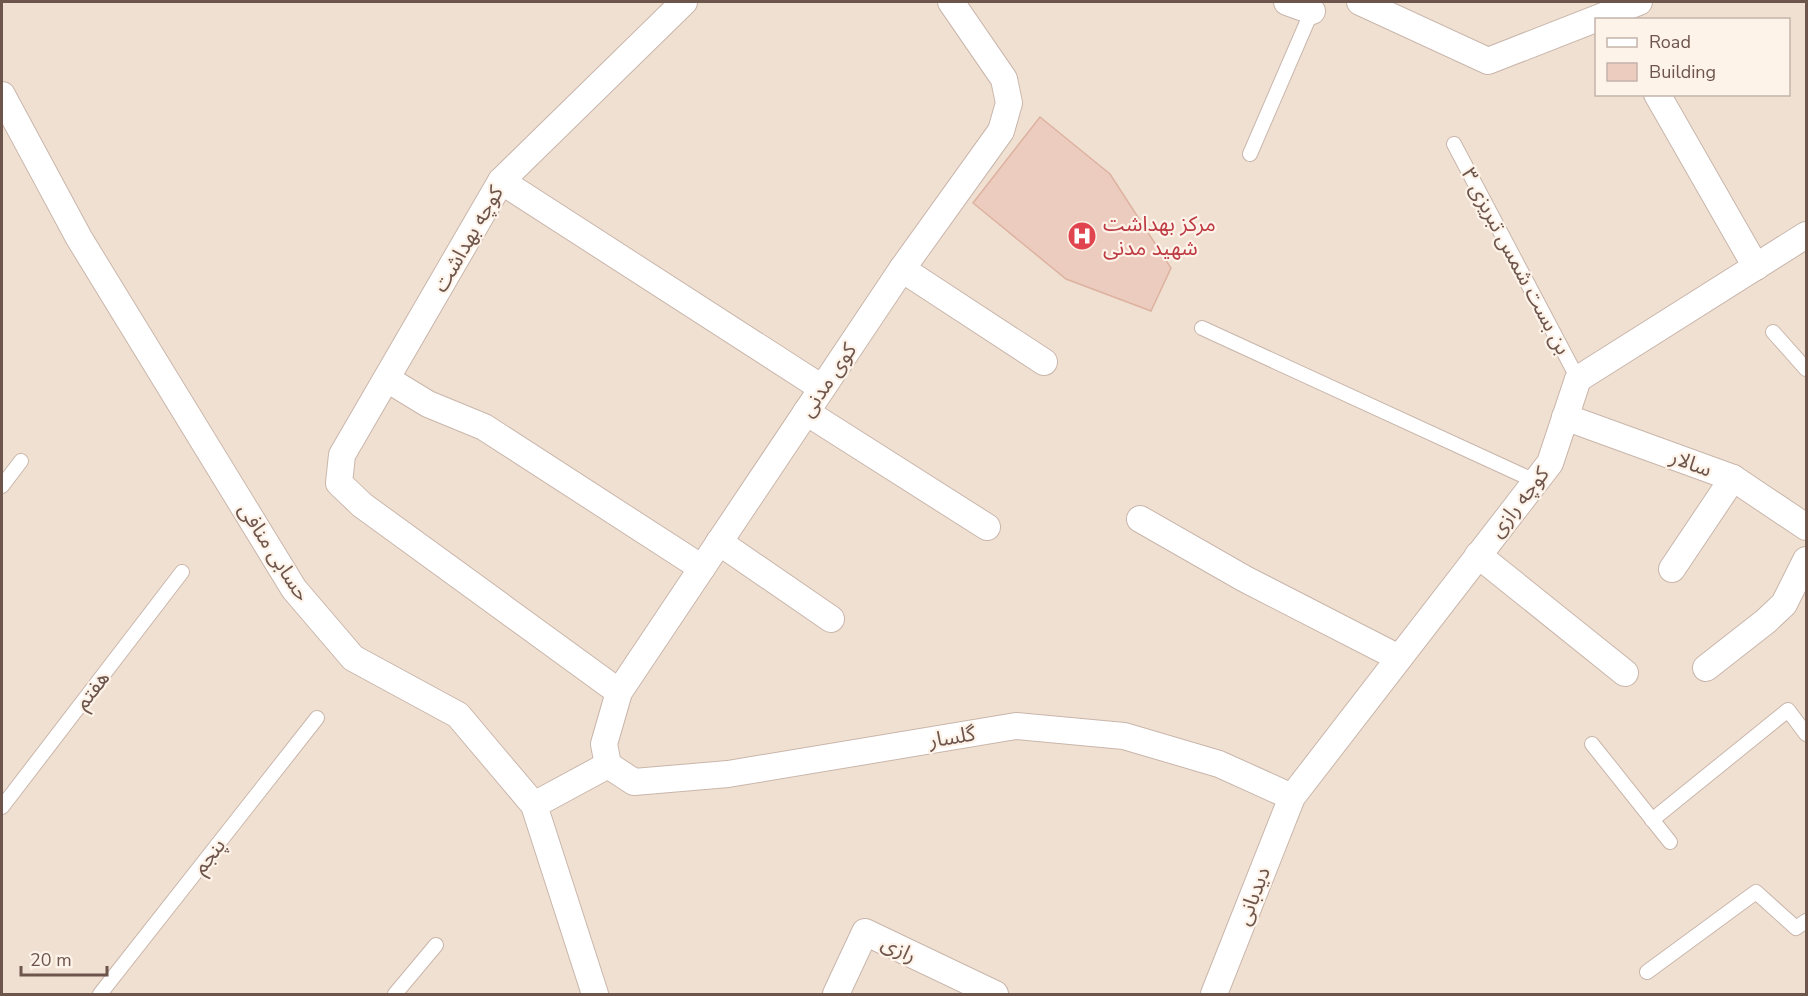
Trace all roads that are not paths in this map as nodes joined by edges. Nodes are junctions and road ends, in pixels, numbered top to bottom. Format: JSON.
{"nodes":[{"id":1,"x":684,"y":2,"type":"edge"},
{"id":2,"x":951,"y":2,"type":"edge"},
{"id":3,"x":1287,"y":2,"type":"edge"},
{"id":4,"x":1360,"y":2,"type":"edge"},
{"id":5,"x":1639,"y":2,"type":"edge"},
{"id":6,"x":1314,"y":6,"type":"edge"},
{"id":7,"x":1598,"y":18,"type":"edge"},
{"id":8,"x":1595,"y":19,"type":"edge"},
{"id":9,"x":2,"y":95,"type":"edge"},
{"id":10,"x":1658,"y":96,"type":"edge"},
{"id":11,"x":1454,"y":144,"type":"dead end"},
{"id":12,"x":1250,"y":154,"type":"dead end"},
{"id":13,"x":501,"y":181,"type":"junction"},
{"id":14,"x":1806,"y":234,"type":"edge"},
{"id":15,"x":1756,"y":267,"type":"junction"},
{"id":16,"x":902,"y":269,"type":"junction"},
{"id":17,"x":1202,"y":327,"type":"dead end"},
{"id":18,"x":1773,"y":332,"type":"dead end"},
{"id":19,"x":1044,"y":362,"type":"dead end"},
{"id":20,"x":1806,"y":369,"type":"edge"},
{"id":21,"x":387,"y":379,"type":"junction"},
{"id":22,"x":1578,"y":379,"type":"junction"},
{"id":23,"x":822,"y":388,"type":"junction"},
{"id":24,"x":806,"y":412,"type":"junction"},
{"id":25,"x":1565,"y":417,"type":"junction"},
{"id":26,"x":21,"y":461,"type":"dead end"},
{"id":27,"x":1733,"y":478,"type":"junction"},
{"id":28,"x":1535,"y":481,"type":"junction"},
{"id":29,"x":2,"y":486,"type":"edge"},
{"id":30,"x":1140,"y":519,"type":"dead end"},
{"id":31,"x":987,"y":527,"type":"dead end"},
{"id":32,"x":1806,"y":527,"type":"edge"},
{"id":33,"x":719,"y":542,"type":"junction"},
{"id":34,"x":1478,"y":555,"type":"junction"},
{"id":35,"x":1806,"y":560,"type":"edge"},
{"id":36,"x":702,"y":567,"type":"junction"},
{"id":37,"x":1672,"y":569,"type":"dead end"},
{"id":38,"x":182,"y":572,"type":"dead end"},
{"id":39,"x":831,"y":619,"type":"dead end"},
{"id":40,"x":1399,"y":658,"type":"junction"},
{"id":41,"x":1706,"y":668,"type":"dead end"},
{"id":42,"x":1625,"y":673,"type":"dead end"},
{"id":43,"x":619,"y":692,"type":"junction"},
{"id":44,"x":317,"y":718,"type":"dead end"},
{"id":45,"x":1806,"y":734,"type":"edge"},
{"id":46,"x":1592,"y":744,"type":"dead end"},
{"id":47,"x":608,"y":765,"type":"junction"},
{"id":48,"x":1292,"y":797,"type":"junction"},
{"id":49,"x":534,"y":805,"type":"junction"},
{"id":50,"x":2,"y":807,"type":"edge"},
{"id":51,"x":1652,"y":820,"type":"junction"},
{"id":52,"x":1670,"y":842,"type":"dead end"},
{"id":53,"x":1806,"y":921,"type":"edge"},
{"id":54,"x":436,"y":945,"type":"dead end"},
{"id":55,"x":1647,"y":972,"type":"dead end"},
{"id":56,"x":100,"y":994,"type":"edge"},
{"id":57,"x":395,"y":994,"type":"edge"},
{"id":58,"x":595,"y":994,"type":"edge"},
{"id":59,"x":836,"y":994,"type":"edge"},
{"id":60,"x":995,"y":994,"type":"edge"},
{"id":61,"x":1214,"y":994,"type":"edge"}],
"edges":[{"from":1,"to":13,"type":"street","name":"کوچه بهداشت"},
{"from":2,"to":16,"type":"street","name":"کوی مدنی"},
{"from":3,"to":6,"type":"street"},
{"from":4,"to":8,"type":"street"},
{"from":5,"to":7,"type":"street"},
{"from":6,"to":12,"type":"lane"},
{"from":9,"to":49,"type":"street","name":"حسابی منافی"},
{"from":10,"to":15,"type":"street"},
{"from":11,"to":22,"type":"lane","name":"بن بست شمس تبریزی ۳"},
{"from":13,"to":21,"type":"street","name":"کوچه بهداشت"},
{"from":13,"to":23,"type":"street"},
{"from":14,"to":15,"type":"street"},
{"from":15,"to":22,"type":"street"},
{"from":16,"to":19,"type":"street"},
{"from":16,"to":23,"type":"street","name":"کوی مدنی"},
{"from":17,"to":28,"type":"lane"},
{"from":18,"to":20,"type":"lane"},
{"from":21,"to":36,"type":"street"},
{"from":21,"to":43,"type":"street","name":"کوچه بهداشت"},
{"from":22,"to":25,"type":"street","name":"کوچه رازی"},
{"from":23,"to":24,"type":"street","name":"کوی مدنی"},
{"from":24,"to":31,"type":"street"},
{"from":24,"to":33,"type":"street","name":"کوی مدنی"},
{"from":25,"to":27,"type":"street","name":"سالار"},
{"from":25,"to":28,"type":"street","name":"کوچه رازی"},
{"from":26,"to":29,"type":"lane"},
{"from":27,"to":32,"type":"street","name":"سالار"},
{"from":27,"to":37,"type":"street"},
{"from":28,"to":34,"type":"street","name":"کوچه رازی"},
{"from":30,"to":40,"type":"street"},
{"from":33,"to":36,"type":"street","name":"کوی مدنی"},
{"from":33,"to":39,"type":"street"},
{"from":34,"to":40,"type":"street","name":"کوچه رازی"},
{"from":34,"to":42,"type":"street"},
{"from":35,"to":41,"type":"street"},
{"from":36,"to":43,"type":"street","name":"کوی مدنی"},
{"from":38,"to":50,"type":"lane","name":"هفتم"},
{"from":40,"to":48,"type":"street","name":"کوچه رازی"},
{"from":43,"to":47,"type":"street","name":"کوی مدنی"},
{"from":44,"to":56,"type":"lane","name":"پنجم"},
{"from":45,"to":51,"type":"lane"},
{"from":46,"to":51,"type":"lane"},
{"from":47,"to":48,"type":"street","name":"گلسار"},
{"from":47,"to":49,"type":"street"},
{"from":48,"to":61,"type":"street","name":"دیدبانی"},
{"from":49,"to":58,"type":"street","name":"حسابی منافی"},
{"from":51,"to":52,"type":"lane"},
{"from":53,"to":55,"type":"lane"},
{"from":54,"to":57,"type":"lane"},
{"from":59,"to":60,"type":"street","name":"رازی"}]}
